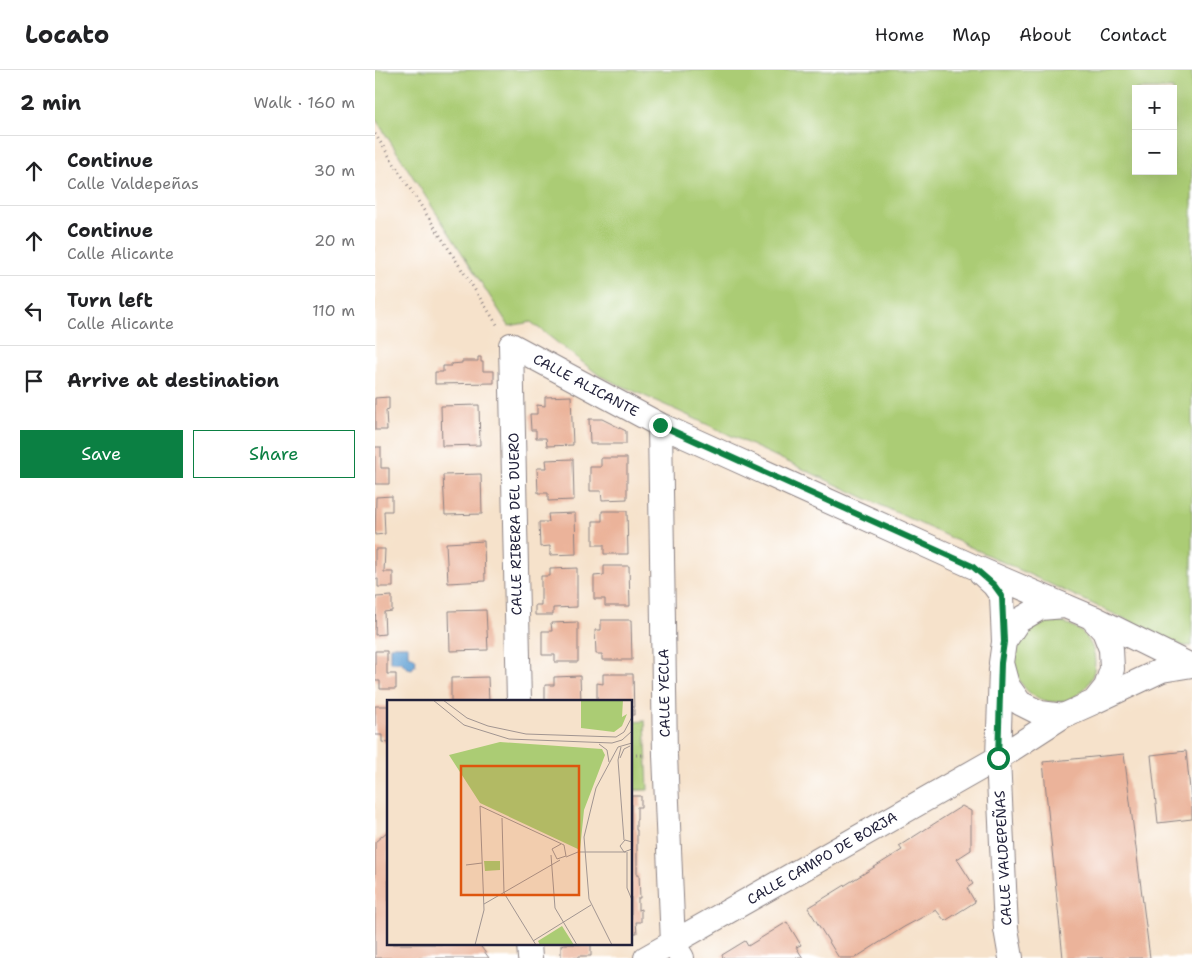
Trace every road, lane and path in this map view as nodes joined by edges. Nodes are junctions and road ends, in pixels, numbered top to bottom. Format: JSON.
{"nodes":[{"id":1,"x":375,"y":134,"type":"edge"},
{"id":2,"x":511,"y":345,"type":"junction"},
{"id":3,"x":660,"y":425,"type":"junction"},
{"id":4,"x":972,"y":566,"type":"junction"},
{"id":5,"x":1065,"y":606,"type":"junction"},
{"id":6,"x":1091,"y":617,"type":"junction"},
{"id":7,"x":1002,"y":653,"type":"junction"},
{"id":8,"x":1190,"y":665,"type":"edge"},
{"id":9,"x":519,"y":700,"type":"edge"},
{"id":10,"x":1094,"y":702,"type":"junction"},
{"id":11,"x":1063,"y":716,"type":"junction"},
{"id":12,"x":998,"y":758,"type":"junction"},
{"id":13,"x":677,"y":950,"type":"edge"},
{"id":14,"x":646,"y":958,"type":"edge"},
{"id":15,"x":1011,"y":958,"type":"edge"}],
"edges":[{"from":1,"to":2,"type":"path"},
{"from":2,"to":3,"type":"street","name":"CALLE ALICANTE"},
{"from":2,"to":9,"type":"street","name":"CALLE RIBERA DEL DUERO"},
{"from":3,"to":4,"type":"street","name":"CALLE ALICANTE"},
{"from":3,"to":13,"type":"street","name":"CALLE YECLA"},
{"from":4,"to":5,"type":"street","name":"CALLE ALICANTE"},
{"from":4,"to":7,"type":"street","name":"CALLE ALICANTE"},
{"from":5,"to":6,"type":"street"},
{"from":5,"to":7,"type":"street"},
{"from":6,"to":8,"type":"street"},
{"from":6,"to":10,"type":"street"},
{"from":7,"to":11,"type":"street"},
{"from":7,"to":12,"type":"street","name":"CALLE VALDEPEÑAS"},
{"from":8,"to":10,"type":"street"},
{"from":10,"to":11,"type":"street"},
{"from":11,"to":12,"type":"street"},
{"from":12,"to":13,"type":"street","name":"CALLE CAMPO DE BORJA"},
{"from":12,"to":15,"type":"street","name":"CALLE VALDEPEÑAS"},
{"from":13,"to":14,"type":"street","name":"CALLE CAMPO DE BORJA"}]}
